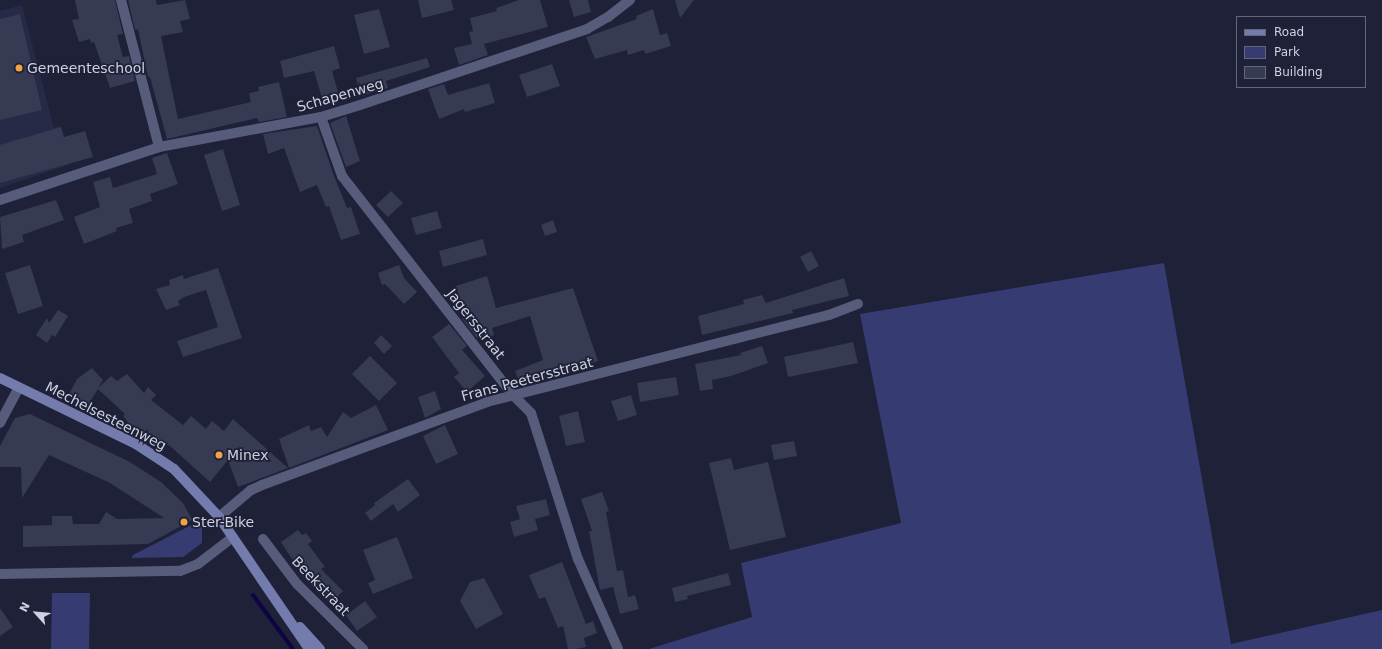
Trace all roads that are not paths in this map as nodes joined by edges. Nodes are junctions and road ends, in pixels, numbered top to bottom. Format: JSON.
{"nodes":[{"id":1,"x":121,"y":0,"type":"edge"},
{"id":2,"x":630,"y":0,"type":"edge"},
{"id":3,"x":321,"y":118,"type":"junction"},
{"id":4,"x":159,"y":147,"type":"junction"},
{"id":5,"x":0,"y":200,"type":"edge"},
{"id":6,"x":858,"y":304,"type":"dead end"},
{"id":7,"x":0,"y":378,"type":"edge"},
{"id":8,"x":19,"y":388,"type":"junction"},
{"id":9,"x":513,"y":395,"type":"junction"},
{"id":10,"x":0,"y":422,"type":"edge"},
{"id":11,"x":219,"y":517,"type":"junction"},
{"id":12,"x":233,"y":537,"type":"junction"},
{"id":13,"x":263,"y":539,"type":"dead end"},
{"id":14,"x":0,"y":574,"type":"edge"},
{"id":15,"x":279,"y":603,"type":"junction"},
{"id":16,"x":309,"y":649,"type":"edge"},
{"id":17,"x":320,"y":649,"type":"edge"},
{"id":18,"x":363,"y":649,"type":"edge"},
{"id":19,"x":618,"y":649,"type":"edge"}],
"edges":[{"from":1,"to":4,"type":"street"},
{"from":2,"to":3,"type":"street","name":"Schapenweg"},
{"from":3,"to":4,"type":"street","name":"Schapenweg"},
{"from":3,"to":9,"type":"street","name":"Jagersstraat"},
{"from":4,"to":5,"type":"street","name":"Schapenweg"},
{"from":6,"to":9,"type":"street","name":"Frans Peetersstraat"},
{"from":7,"to":8,"type":"main road","name":"Mechelsesteenweg"},
{"from":8,"to":10,"type":"street"},
{"from":8,"to":11,"type":"main road","name":"Mechelsesteenweg"},
{"from":9,"to":11,"type":"street","name":"Frans Peetersstraat"},
{"from":9,"to":19,"type":"street","name":"Jagersstraat"},
{"from":11,"to":12,"type":"main road","name":"Mechelsesteenweg"},
{"from":12,"to":14,"type":"street"},
{"from":12,"to":15,"type":"main road","name":"Mechelsesteenweg"},
{"from":13,"to":18,"type":"street","name":"Beekstraat"},
{"from":15,"to":16,"type":"main road","name":"Mechelsesteenweg"},
{"from":15,"to":17,"type":"main road","name":"Mechelsesteenweg"}]}
